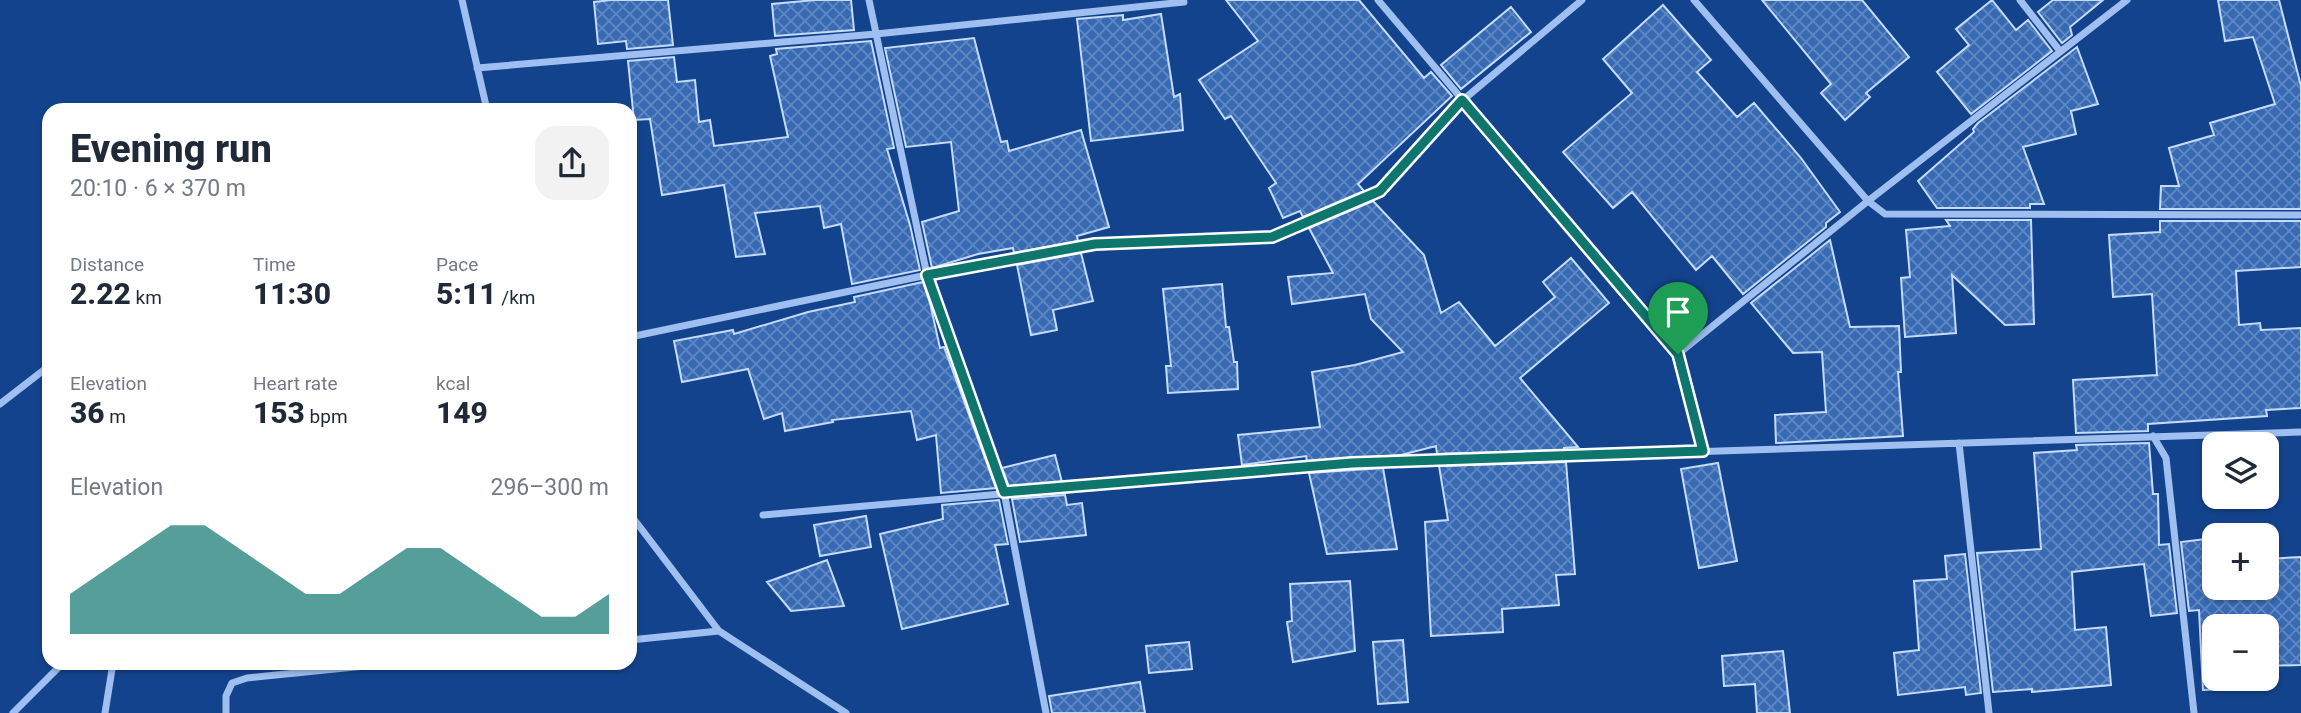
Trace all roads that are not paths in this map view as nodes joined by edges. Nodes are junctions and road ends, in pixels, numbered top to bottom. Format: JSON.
{"nodes":[{"id":1,"x":462,"y":0,"type":"edge"},
{"id":2,"x":869,"y":0,"type":"edge"},
{"id":3,"x":1377,"y":0,"type":"edge"},
{"id":4,"x":1582,"y":0,"type":"edge"},
{"id":5,"x":1694,"y":0,"type":"edge"},
{"id":6,"x":2020,"y":0,"type":"edge"},
{"id":7,"x":2127,"y":0,"type":"edge"},
{"id":8,"x":1184,"y":2,"type":"dead end"},
{"id":9,"x":876,"y":33,"type":"junction"},
{"id":10,"x":2060,"y":51,"type":"junction"},
{"id":11,"x":477,"y":68,"type":"junction"},
{"id":12,"x":1462,"y":100,"type":"junction"},
{"id":13,"x":485,"y":103,"type":"edge"},
{"id":14,"x":1868,"y":201,"type":"junction"},
{"id":15,"x":2301,"y":215,"type":"edge"},
{"id":16,"x":927,"y":275,"type":"junction"},
{"id":17,"x":637,"y":336,"type":"edge"},
{"id":18,"x":1678,"y":354,"type":"junction"},
{"id":19,"x":42,"y":371,"type":"edge"},
{"id":20,"x":0,"y":404,"type":"edge"},
{"id":21,"x":2301,"y":432,"type":"edge"},
{"id":22,"x":2152,"y":436,"type":"junction"},
{"id":23,"x":1959,"y":443,"type":"junction"},
{"id":24,"x":1703,"y":451,"type":"junction"},
{"id":25,"x":1004,"y":492,"type":"junction"},
{"id":26,"x":762,"y":515,"type":"dead end"},
{"id":27,"x":637,"y":523,"type":"edge"},
{"id":28,"x":719,"y":631,"type":"junction"},
{"id":29,"x":637,"y":639,"type":"edge"},
{"id":30,"x":56,"y":670,"type":"edge"},
{"id":31,"x":112,"y":670,"type":"edge"},
{"id":32,"x":325,"y":670,"type":"edge"},
{"id":33,"x":13,"y":713,"type":"edge"},
{"id":34,"x":105,"y":713,"type":"edge"},
{"id":35,"x":226,"y":713,"type":"edge"},
{"id":36,"x":846,"y":713,"type":"edge"},
{"id":37,"x":1046,"y":713,"type":"edge"},
{"id":38,"x":1989,"y":713,"type":"edge"},
{"id":39,"x":2194,"y":713,"type":"edge"}],
"edges":[{"from":1,"to":11,"type":"street"},
{"from":2,"to":9,"type":"street"},
{"from":3,"to":12,"type":"street"},
{"from":4,"to":12,"type":"street"},
{"from":5,"to":14,"type":"street"},
{"from":6,"to":10,"type":"street"},
{"from":7,"to":10,"type":"street"},
{"from":8,"to":9,"type":"street"},
{"from":9,"to":11,"type":"street"},
{"from":9,"to":16,"type":"street"},
{"from":10,"to":14,"type":"street"},
{"from":11,"to":13,"type":"street"},
{"from":12,"to":16,"type":"street"},
{"from":12,"to":18,"type":"street"},
{"from":14,"to":15,"type":"street"},
{"from":14,"to":18,"type":"street"},
{"from":16,"to":17,"type":"street"},
{"from":16,"to":25,"type":"street"},
{"from":18,"to":24,"type":"street"},
{"from":19,"to":20,"type":"street"},
{"from":21,"to":22,"type":"street"},
{"from":22,"to":23,"type":"street"},
{"from":22,"to":39,"type":"street"},
{"from":23,"to":24,"type":"street"},
{"from":23,"to":38,"type":"street"},
{"from":24,"to":25,"type":"street"},
{"from":25,"to":26,"type":"street"},
{"from":25,"to":37,"type":"street"},
{"from":27,"to":28,"type":"street"},
{"from":28,"to":29,"type":"street"},
{"from":28,"to":36,"type":"street"},
{"from":30,"to":33,"type":"street"},
{"from":31,"to":34,"type":"street"},
{"from":32,"to":35,"type":"street"}]}
